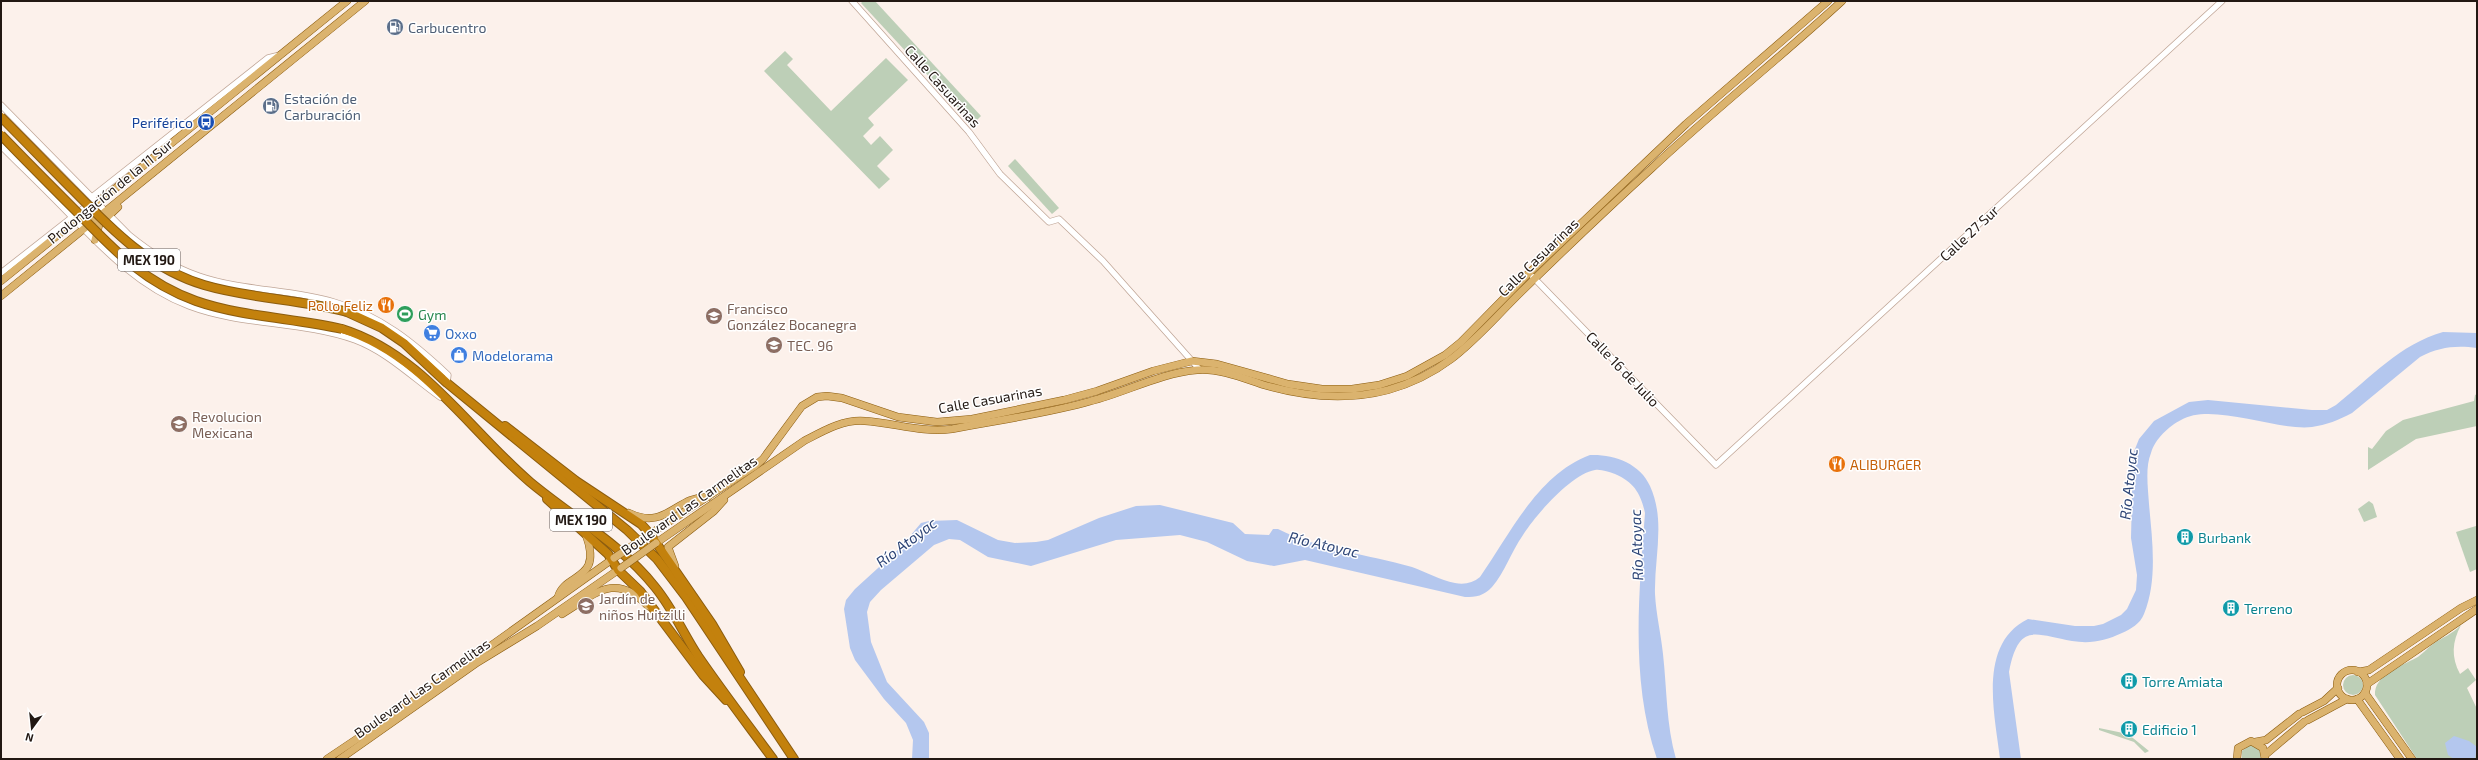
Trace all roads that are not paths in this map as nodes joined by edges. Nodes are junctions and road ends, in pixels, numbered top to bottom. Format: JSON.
{"nodes":[{"id":1,"x":347,"y":1,"type":"edge"},
{"id":2,"x":365,"y":1,"type":"edge"},
{"id":3,"x":852,"y":1,"type":"edge"},
{"id":4,"x":1828,"y":1,"type":"edge"},
{"id":5,"x":1842,"y":1,"type":"edge"},
{"id":6,"x":2222,"y":1,"type":"edge"},
{"id":7,"x":281,"y":55,"type":"junction"},
{"id":8,"x":1,"y":105,"type":"edge"},
{"id":9,"x":1,"y":117,"type":"edge"},
{"id":10,"x":180,"y":129,"type":"joint"},
{"id":11,"x":1,"y":135,"type":"edge"},
{"id":12,"x":175,"y":137,"type":"junction"},
{"id":13,"x":1,"y":146,"type":"edge"},
{"id":14,"x":95,"y":200,"type":"junction"},
{"id":15,"x":107,"y":213,"type":"junction"},
{"id":16,"x":74,"y":218,"type":"junction"},
{"id":17,"x":84,"y":229,"type":"junction"},
{"id":18,"x":95,"y":240,"type":"junction"},
{"id":19,"x":1,"y":273,"type":"edge"},
{"id":20,"x":1529,"y":273,"type":"junction"},
{"id":21,"x":1535,"y":279,"type":"junction"},
{"id":22,"x":1,"y":281,"type":"edge"},
{"id":23,"x":1,"y":296,"type":"edge"},
{"id":24,"x":1192,"y":361,"type":"junction"},
{"id":25,"x":1200,"y":370,"type":"junction"},
{"id":26,"x":447,"y":383,"type":"junction"},
{"id":27,"x":1097,"y":399,"type":"joint"},
{"id":28,"x":454,"y":406,"type":"junction"},
{"id":29,"x":492,"y":419,"type":"junction"},
{"id":30,"x":907,"y":419,"type":"junction"},
{"id":31,"x":900,"y":427,"type":"junction"},
{"id":32,"x":1716,"y":465,"type":"joint"},
{"id":33,"x":531,"y":482,"type":"junction"},
{"id":34,"x":732,"y":491,"type":"junction"},
{"id":35,"x":709,"y":497,"type":"junction"},
{"id":36,"x":614,"y":505,"type":"junction"},
{"id":37,"x":650,"y":534,"type":"junction"},
{"id":38,"x":586,"y":535,"type":"junction"},
{"id":39,"x":656,"y":543,"type":"junction"},
{"id":40,"x":613,"y":559,"type":"junction"},
{"id":41,"x":619,"y":569,"type":"junction"},
{"id":42,"x":682,"y":580,"type":"junction"},
{"id":43,"x":558,"y":597,"type":"junction"},
{"id":44,"x":2477,"y":600,"type":"edge"},
{"id":45,"x":2477,"y":609,"type":"edge"},
{"id":46,"x":537,"y":626,"type":"junction"},
{"id":47,"x":668,"y":628,"type":"junction"},
{"id":48,"x":2358,"y":672,"type":"junction"},
{"id":49,"x":2367,"y":684,"type":"junction"},
{"id":50,"x":2338,"y":688,"type":"junction"},
{"id":51,"x":2365,"y":693,"type":"junction"},
{"id":52,"x":2347,"y":699,"type":"junction"},
{"id":53,"x":2357,"y":699,"type":"junction"},
{"id":54,"x":758,"y":705,"type":"junction"},
{"id":55,"x":744,"y":717,"type":"junction"},
{"id":56,"x":2255,"y":742,"type":"junction"},
{"id":57,"x":2265,"y":757,"type":"edge"},
{"id":58,"x":326,"y":759,"type":"edge"},
{"id":59,"x":340,"y":759,"type":"edge"},
{"id":60,"x":773,"y":759,"type":"edge"},
{"id":61,"x":794,"y":759,"type":"edge"},
{"id":62,"x":2237,"y":759,"type":"edge"},
{"id":63,"x":2400,"y":759,"type":"edge"},
{"id":64,"x":2412,"y":759,"type":"edge"}],
"edges":[{"from":1,"to":7,"type":"main road","name":"Prolongación de la 11 Sur"},
{"from":2,"to":15,"type":"main road","name":"Prolongación de la 11 Sur"},
{"from":3,"to":24,"type":"street","name":"Calle Casuarinas"},
{"from":4,"to":20,"type":"main road","name":"Calle Casuarinas"},
{"from":5,"to":21,"type":"main road","name":"Calle Casuarinas"},
{"from":6,"to":32,"type":"street","name":"Calle 27 Sur"},
{"from":7,"to":10,"type":"street"},
{"from":7,"to":12,"type":"main road","name":"Prolongación de la 11 Sur"},
{"from":8,"to":14,"type":"street"},
{"from":9,"to":26,"type":"highway","number":"MEX 190","bridge":true},
{"from":10,"to":12,"type":"main road"},
{"from":11,"to":28,"type":"highway","number":"MEX 190","bridge":true},
{"from":12,"to":14,"type":"main road","name":"Prolongación de la 11 Sur"},
{"from":13,"to":16,"type":"street"},
{"from":14,"to":15,"type":"street"},
{"from":14,"to":16,"type":"main road","name":"Prolongación de la 11 Sur"},
{"from":15,"to":17,"type":"main road","name":"Prolongación de la 11 Sur"},
{"from":15,"to":18,"type":"main road"},
{"from":15,"to":26,"type":"street"},
{"from":16,"to":17,"type":"street"},
{"from":16,"to":19,"type":"street"},
{"from":16,"to":22,"type":"main road","name":"Prolongación de la 11 Sur"},
{"from":17,"to":18,"type":"street"},
{"from":17,"to":23,"type":"main road","name":"Prolongación de la 11 Sur"},
{"from":18,"to":28,"type":"street"},
{"from":20,"to":21,"type":"street","name":"Calle 16 de Julio"},
{"from":20,"to":24,"type":"main road","name":"Calle Casuarinas"},
{"from":21,"to":25,"type":"main road","name":"Calle Casuarinas"},
{"from":21,"to":32,"type":"street","name":"Calle 16 de Julio"},
{"from":24,"to":25,"type":"street"},
{"from":24,"to":30,"type":"main road","name":"Calle Casuarinas"},
{"from":25,"to":27,"type":"main road","name":"Calle Casuarinas"},
{"from":26,"to":29,"type":"highway","number":"MEX 190"},
{"from":27,"to":31,"type":"main road","name":"Boulevard Las Carmelitas"},
{"from":28,"to":33,"type":"highway","number":"MEX 190"},
{"from":29,"to":36,"type":"highway"},
{"from":29,"to":54,"type":"highway","number":"MEX 190"},
{"from":30,"to":31,"type":"main road"},
{"from":30,"to":35,"type":"main road","name":"Calle Casuarinas"},
{"from":31,"to":34,"type":"main road","name":"Boulevard Las Carmelitas"},
{"from":33,"to":38,"type":"highway"},
{"from":33,"to":55,"type":"highway","number":"MEX 190"},
{"from":34,"to":39,"type":"main road","name":"Boulevard Las Carmelitas"},
{"from":34,"to":42,"type":"main road"},
{"from":35,"to":36,"type":"main road"},
{"from":35,"to":37,"type":"main road","name":"Calle Casuarinas"},
{"from":36,"to":37,"type":"highway"},
{"from":37,"to":39,"type":"highway"},
{"from":37,"to":40,"type":"main road","name":"Boulevard Las Carmelitas","bridge":true},
{"from":38,"to":40,"type":"highway"},
{"from":38,"to":43,"type":"main road"},
{"from":39,"to":41,"type":"main road","name":"Boulevard Las Carmelitas","bridge":true},
{"from":39,"to":42,"type":"highway"},
{"from":40,"to":41,"type":"highway"},
{"from":40,"to":43,"type":"main road","name":"Boulevard Las Carmelitas"},
{"from":41,"to":46,"type":"main road","name":"Boulevard Las Carmelitas"},
{"from":41,"to":47,"type":"highway"},
{"from":42,"to":54,"type":"highway"},
{"from":43,"to":58,"type":"main road","name":"Boulevard Las Carmelitas"},
{"from":44,"to":48,"type":"main road"},
{"from":45,"to":49,"type":"main road"},
{"from":46,"to":47,"type":"main road"},
{"from":46,"to":59,"type":"main road","name":"Boulevard Las Carmelitas"},
{"from":47,"to":55,"type":"highway"},
{"from":48,"to":49,"type":"main road"},
{"from":48,"to":50,"type":"main road"},
{"from":49,"to":51,"type":"main road"},
{"from":50,"to":52,"type":"main road"},
{"from":50,"to":56,"type":"main road"},
{"from":51,"to":53,"type":"main road"},
{"from":51,"to":64,"type":"main road"},
{"from":52,"to":53,"type":"main road"},
{"from":52,"to":57,"type":"main road"},
{"from":53,"to":63,"type":"main road"},
{"from":54,"to":61,"type":"highway","number":"MEX 190"},
{"from":55,"to":60,"type":"highway","number":"MEX 190"},
{"from":56,"to":57,"type":"main road"},
{"from":56,"to":62,"type":"main road"}]}
